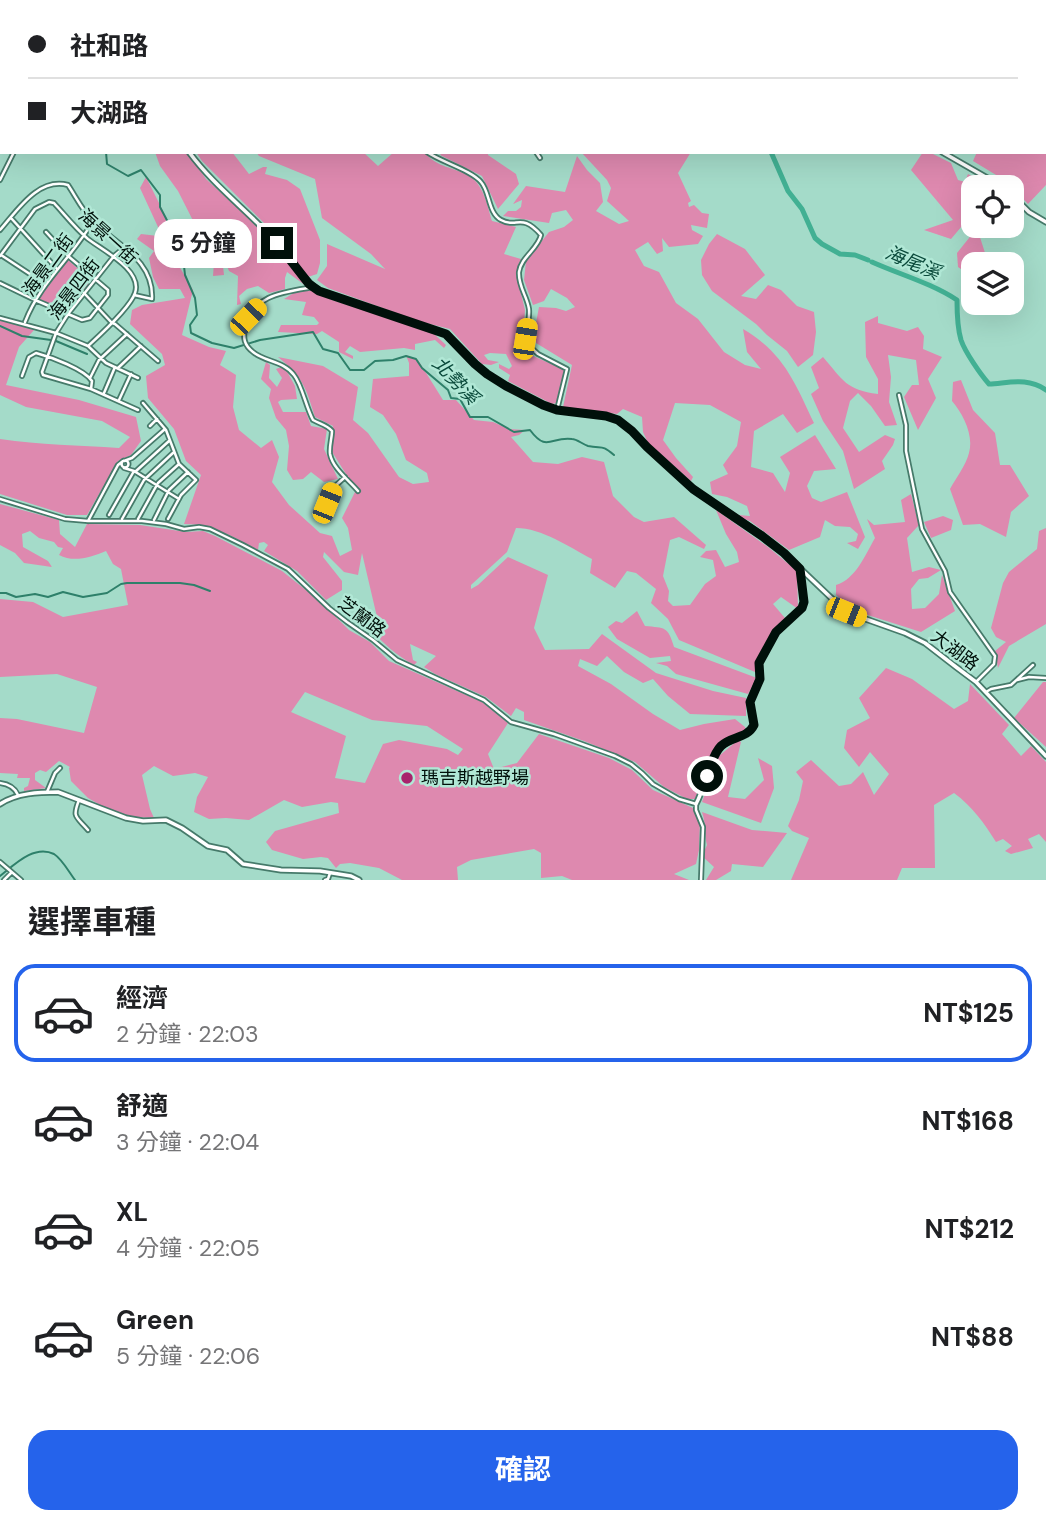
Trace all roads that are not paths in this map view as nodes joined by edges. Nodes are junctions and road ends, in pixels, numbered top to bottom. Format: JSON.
{"nodes":[{"id":1,"x":13,"y":154,"type":"edge"},
{"id":2,"x":190,"y":154,"type":"edge"},
{"id":3,"x":431,"y":154,"type":"edge"},
{"id":4,"x":538,"y":154,"type":"edge"},
{"id":5,"x":945,"y":154,"type":"edge"},
{"id":6,"x":540,"y":158,"type":"dead end"},
{"id":7,"x":982,"y":175,"type":"edge"},
{"id":8,"x":0,"y":180,"type":"edge"},
{"id":9,"x":1024,"y":207,"type":"edge"},
{"id":10,"x":11,"y":218,"type":"junction"},
{"id":11,"x":93,"y":221,"type":"junction"},
{"id":12,"x":1046,"y":222,"type":"edge"},
{"id":13,"x":0,"y":230,"type":"edge"},
{"id":14,"x":21,"y":230,"type":"junction"},
{"id":15,"x":46,"y":232,"type":"dead end"},
{"id":16,"x":84,"y":235,"type":"junction"},
{"id":17,"x":125,"y":247,"type":"junction"},
{"id":18,"x":1,"y":256,"type":"edge"},
{"id":19,"x":68,"y":256,"type":"junction"},
{"id":20,"x":114,"y":256,"type":"junction"},
{"id":21,"x":57,"y":269,"type":"junction"},
{"id":22,"x":95,"y":280,"type":"junction"},
{"id":23,"x":0,"y":282,"type":"edge"},
{"id":24,"x":44,"y":284,"type":"junction"},
{"id":25,"x":314,"y":287,"type":"junction"},
{"id":26,"x":84,"y":293,"type":"junction"},
{"id":27,"x":134,"y":295,"type":"junction"},
{"id":28,"x":35,"y":300,"type":"junction"},
{"id":29,"x":98,"y":308,"type":"junction"},
{"id":30,"x":68,"y":314,"type":"junction"},
{"id":31,"x":0,"y":318,"type":"edge"},
{"id":32,"x":112,"y":323,"type":"junction"},
{"id":33,"x":24,"y":324,"type":"junction"},
{"id":34,"x":56,"y":333,"type":"junction"},
{"id":35,"x":128,"y":334,"type":"junction"},
{"id":36,"x":88,"y":346,"type":"junction"},
{"id":37,"x":141,"y":346,"type":"junction"},
{"id":38,"x":47,"y":356,"type":"junction"},
{"id":39,"x":101,"y":358,"type":"junction"},
{"id":40,"x":158,"y":361,"type":"dead end"},
{"id":41,"x":117,"y":368,"type":"junction"},
{"id":42,"x":131,"y":374,"type":"junction"},
{"id":43,"x":22,"y":376,"type":"dead end"},
{"id":44,"x":138,"y":377,"type":"dead end"},
{"id":45,"x":90,"y":378,"type":"junction"},
{"id":46,"x":91,"y":389,"type":"junction"},
{"id":47,"x":103,"y":394,"type":"junction"},
{"id":48,"x":899,"y":395,"type":"dead end"},
{"id":49,"x":119,"y":401,"type":"junction"},
{"id":50,"x":143,"y":403,"type":"dead end"},
{"id":51,"x":138,"y":410,"type":"dead end"},
{"id":52,"x":557,"y":410,"type":"junction"},
{"id":53,"x":158,"y":419,"type":"junction"},
{"id":54,"x":150,"y":426,"type":"dead end"},
{"id":55,"x":165,"y":429,"type":"junction"},
{"id":56,"x":170,"y":440,"type":"junction"},
{"id":57,"x":174,"y":452,"type":"junction"},
{"id":58,"x":123,"y":461,"type":"junction"},
{"id":59,"x":128,"y":463,"type":"junction"},
{"id":60,"x":179,"y":464,"type":"junction"},
{"id":61,"x":124,"y":468,"type":"junction"},
{"id":62,"x":117,"y":470,"type":"junction"},
{"id":63,"x":135,"y":471,"type":"junction"},
{"id":64,"x":188,"y":472,"type":"junction"},
{"id":65,"x":345,"y":477,"type":"junction"},
{"id":66,"x":145,"y":478,"type":"junction"},
{"id":67,"x":156,"y":485,"type":"junction"},
{"id":68,"x":358,"y":491,"type":"dead end"},
{"id":69,"x":168,"y":492,"type":"junction"},
{"id":70,"x":0,"y":499,"type":"edge"},
{"id":71,"x":179,"y":499,"type":"junction"},
{"id":72,"x":327,"y":503,"type":"dead end"},
{"id":73,"x":109,"y":515,"type":"dead end"},
{"id":74,"x":122,"y":519,"type":"dead end"},
{"id":75,"x":138,"y":519,"type":"dead end"},
{"id":76,"x":169,"y":519,"type":"dead end"},
{"id":77,"x":154,"y":520,"type":"dead end"},
{"id":78,"x":88,"y":521,"type":"junction"},
{"id":79,"x":800,"y":569,"type":"junction"},
{"id":80,"x":1033,"y":665,"type":"dead end"},
{"id":81,"x":1046,"y":678,"type":"edge"},
{"id":82,"x":1017,"y":680,"type":"junction"},
{"id":83,"x":976,"y":682,"type":"junction"},
{"id":84,"x":985,"y":692,"type":"junction"},
{"id":85,"x":1046,"y":756,"type":"edge"},
{"id":86,"x":60,"y":768,"type":"dead end"},
{"id":87,"x":0,"y":783,"type":"edge"},
{"id":88,"x":47,"y":792,"type":"junction"},
{"id":89,"x":18,"y":796,"type":"junction"},
{"id":90,"x":79,"y":800,"type":"junction"},
{"id":91,"x":0,"y":804,"type":"edge"},
{"id":92,"x":696,"y":804,"type":"junction"},
{"id":93,"x":88,"y":830,"type":"dead end"},
{"id":94,"x":0,"y":862,"type":"edge"},
{"id":95,"x":10,"y":872,"type":"junction"},
{"id":96,"x":330,"y":873,"type":"junction"},
{"id":97,"x":4,"y":880,"type":"edge"},
{"id":98,"x":21,"y":880,"type":"edge"},
{"id":99,"x":325,"y":880,"type":"edge"},
{"id":100,"x":359,"y":880,"type":"edge"},
{"id":101,"x":701,"y":880,"type":"edge"}],
"edges":[{"from":1,"to":8,"type":"street"},
{"from":2,"to":25,"type":"street","name":"大湖路"},
{"from":3,"to":52,"type":"street"},
{"from":4,"to":6,"type":"street"},
{"from":5,"to":7,"type":"street"},
{"from":9,"to":12,"type":"street"},
{"from":10,"to":11,"type":"street"},
{"from":10,"to":13,"type":"street"},
{"from":10,"to":14,"type":"street"},
{"from":11,"to":16,"type":"street","name":"海景二街"},
{"from":11,"to":17,"type":"street"},
{"from":14,"to":16,"type":"street","name":"海景一街"},
{"from":14,"to":18,"type":"street","name":"海景一街"},
{"from":14,"to":21,"type":"street"},
{"from":15,"to":19,"type":"street"},
{"from":16,"to":19,"type":"street","name":"海景二街"},
{"from":16,"to":20,"type":"street","name":"海景一街"},
{"from":17,"to":20,"type":"street","name":"海景四街"},
{"from":17,"to":27,"type":"street"},
{"from":18,"to":24,"type":"street"},
{"from":19,"to":21,"type":"street","name":"海景二街"},
{"from":19,"to":22,"type":"street"},
{"from":20,"to":22,"type":"street","name":"海景四街"},
{"from":20,"to":27,"type":"street","name":"海景一街"},
{"from":21,"to":24,"type":"street","name":"海景二街"},
{"from":22,"to":26,"type":"street","name":"海景四街"},
{"from":22,"to":29,"type":"street"},
{"from":23,"to":28,"type":"street"},
{"from":24,"to":28,"type":"street","name":"海景二街"},
{"from":25,"to":52,"type":"street","name":"大湖路"},
{"from":25,"to":65,"type":"street"},
{"from":26,"to":29,"type":"street"},
{"from":26,"to":30,"type":"street","name":"海景四街"},
{"from":27,"to":32,"type":"street"},
{"from":28,"to":30,"type":"street"},
{"from":28,"to":33,"type":"street","name":"海景二街"},
{"from":29,"to":30,"type":"street"},
{"from":29,"to":32,"type":"street"},
{"from":30,"to":34,"type":"street","name":"海景四街"},
{"from":31,"to":33,"type":"street"},
{"from":32,"to":35,"type":"street"},
{"from":32,"to":36,"type":"street"},
{"from":33,"to":34,"type":"street"},
{"from":34,"to":36,"type":"street"},
{"from":34,"to":38,"type":"street","name":"海景四街"},
{"from":35,"to":37,"type":"street"},
{"from":35,"to":39,"type":"street"},
{"from":36,"to":39,"type":"street"},
{"from":37,"to":40,"type":"street"},
{"from":37,"to":41,"type":"street"},
{"from":38,"to":43,"type":"street"},
{"from":38,"to":45,"type":"street"},
{"from":38,"to":46,"type":"street"},
{"from":39,"to":41,"type":"street"},
{"from":39,"to":45,"type":"street"},
{"from":41,"to":42,"type":"street"},
{"from":41,"to":47,"type":"street"},
{"from":42,"to":44,"type":"street"},
{"from":42,"to":49,"type":"street"},
{"from":45,"to":46,"type":"street"},
{"from":46,"to":47,"type":"street"},
{"from":47,"to":49,"type":"street"},
{"from":48,"to":83,"type":"street"},
{"from":49,"to":51,"type":"street"},
{"from":50,"to":53,"type":"street"},
{"from":52,"to":79,"type":"street","name":"大湖路"},
{"from":53,"to":54,"type":"street"},
{"from":53,"to":55,"type":"street"},
{"from":55,"to":56,"type":"street"},
{"from":55,"to":58,"type":"street"},
{"from":56,"to":57,"type":"street"},
{"from":56,"to":63,"type":"street"},
{"from":57,"to":60,"type":"street"},
{"from":57,"to":66,"type":"street"},
{"from":58,"to":59,"type":"street"},
{"from":58,"to":61,"type":"street"},
{"from":58,"to":62,"type":"street"},
{"from":59,"to":61,"type":"street"},
{"from":59,"to":63,"type":"street"},
{"from":60,"to":64,"type":"street"},
{"from":60,"to":67,"type":"street"},
{"from":61,"to":62,"type":"street"},
{"from":61,"to":63,"type":"street"},
{"from":62,"to":78,"type":"street"},
{"from":63,"to":66,"type":"street"},
{"from":63,"to":73,"type":"street"},
{"from":64,"to":69,"type":"street"},
{"from":64,"to":71,"type":"street"},
{"from":65,"to":68,"type":"street"},
{"from":65,"to":72,"type":"street"},
{"from":66,"to":67,"type":"street"},
{"from":66,"to":74,"type":"street"},
{"from":67,"to":69,"type":"street"},
{"from":67,"to":75,"type":"street"},
{"from":69,"to":71,"type":"street"},
{"from":69,"to":77,"type":"street"},
{"from":70,"to":78,"type":"street","name":"芝蘭路"},
{"from":71,"to":76,"type":"street"},
{"from":78,"to":92,"type":"street","name":"芝蘭路"},
{"from":79,"to":83,"type":"street","name":"大湖路"},
{"from":79,"to":92,"type":"street"},
{"from":80,"to":82,"type":"street"},
{"from":81,"to":82,"type":"street"},
{"from":82,"to":84,"type":"street"},
{"from":83,"to":84,"type":"street","name":"大湖路"},
{"from":84,"to":85,"type":"street","name":"大湖路"},
{"from":86,"to":88,"type":"street"},
{"from":87,"to":89,"type":"street"},
{"from":88,"to":89,"type":"street"},
{"from":88,"to":90,"type":"street"},
{"from":89,"to":91,"type":"street"},
{"from":90,"to":93,"type":"street"},
{"from":90,"to":96,"type":"street"},
{"from":92,"to":101,"type":"street"},
{"from":94,"to":95,"type":"street"},
{"from":95,"to":97,"type":"street"},
{"from":95,"to":98,"type":"street"},
{"from":96,"to":99,"type":"street"},
{"from":96,"to":100,"type":"street"}]}
